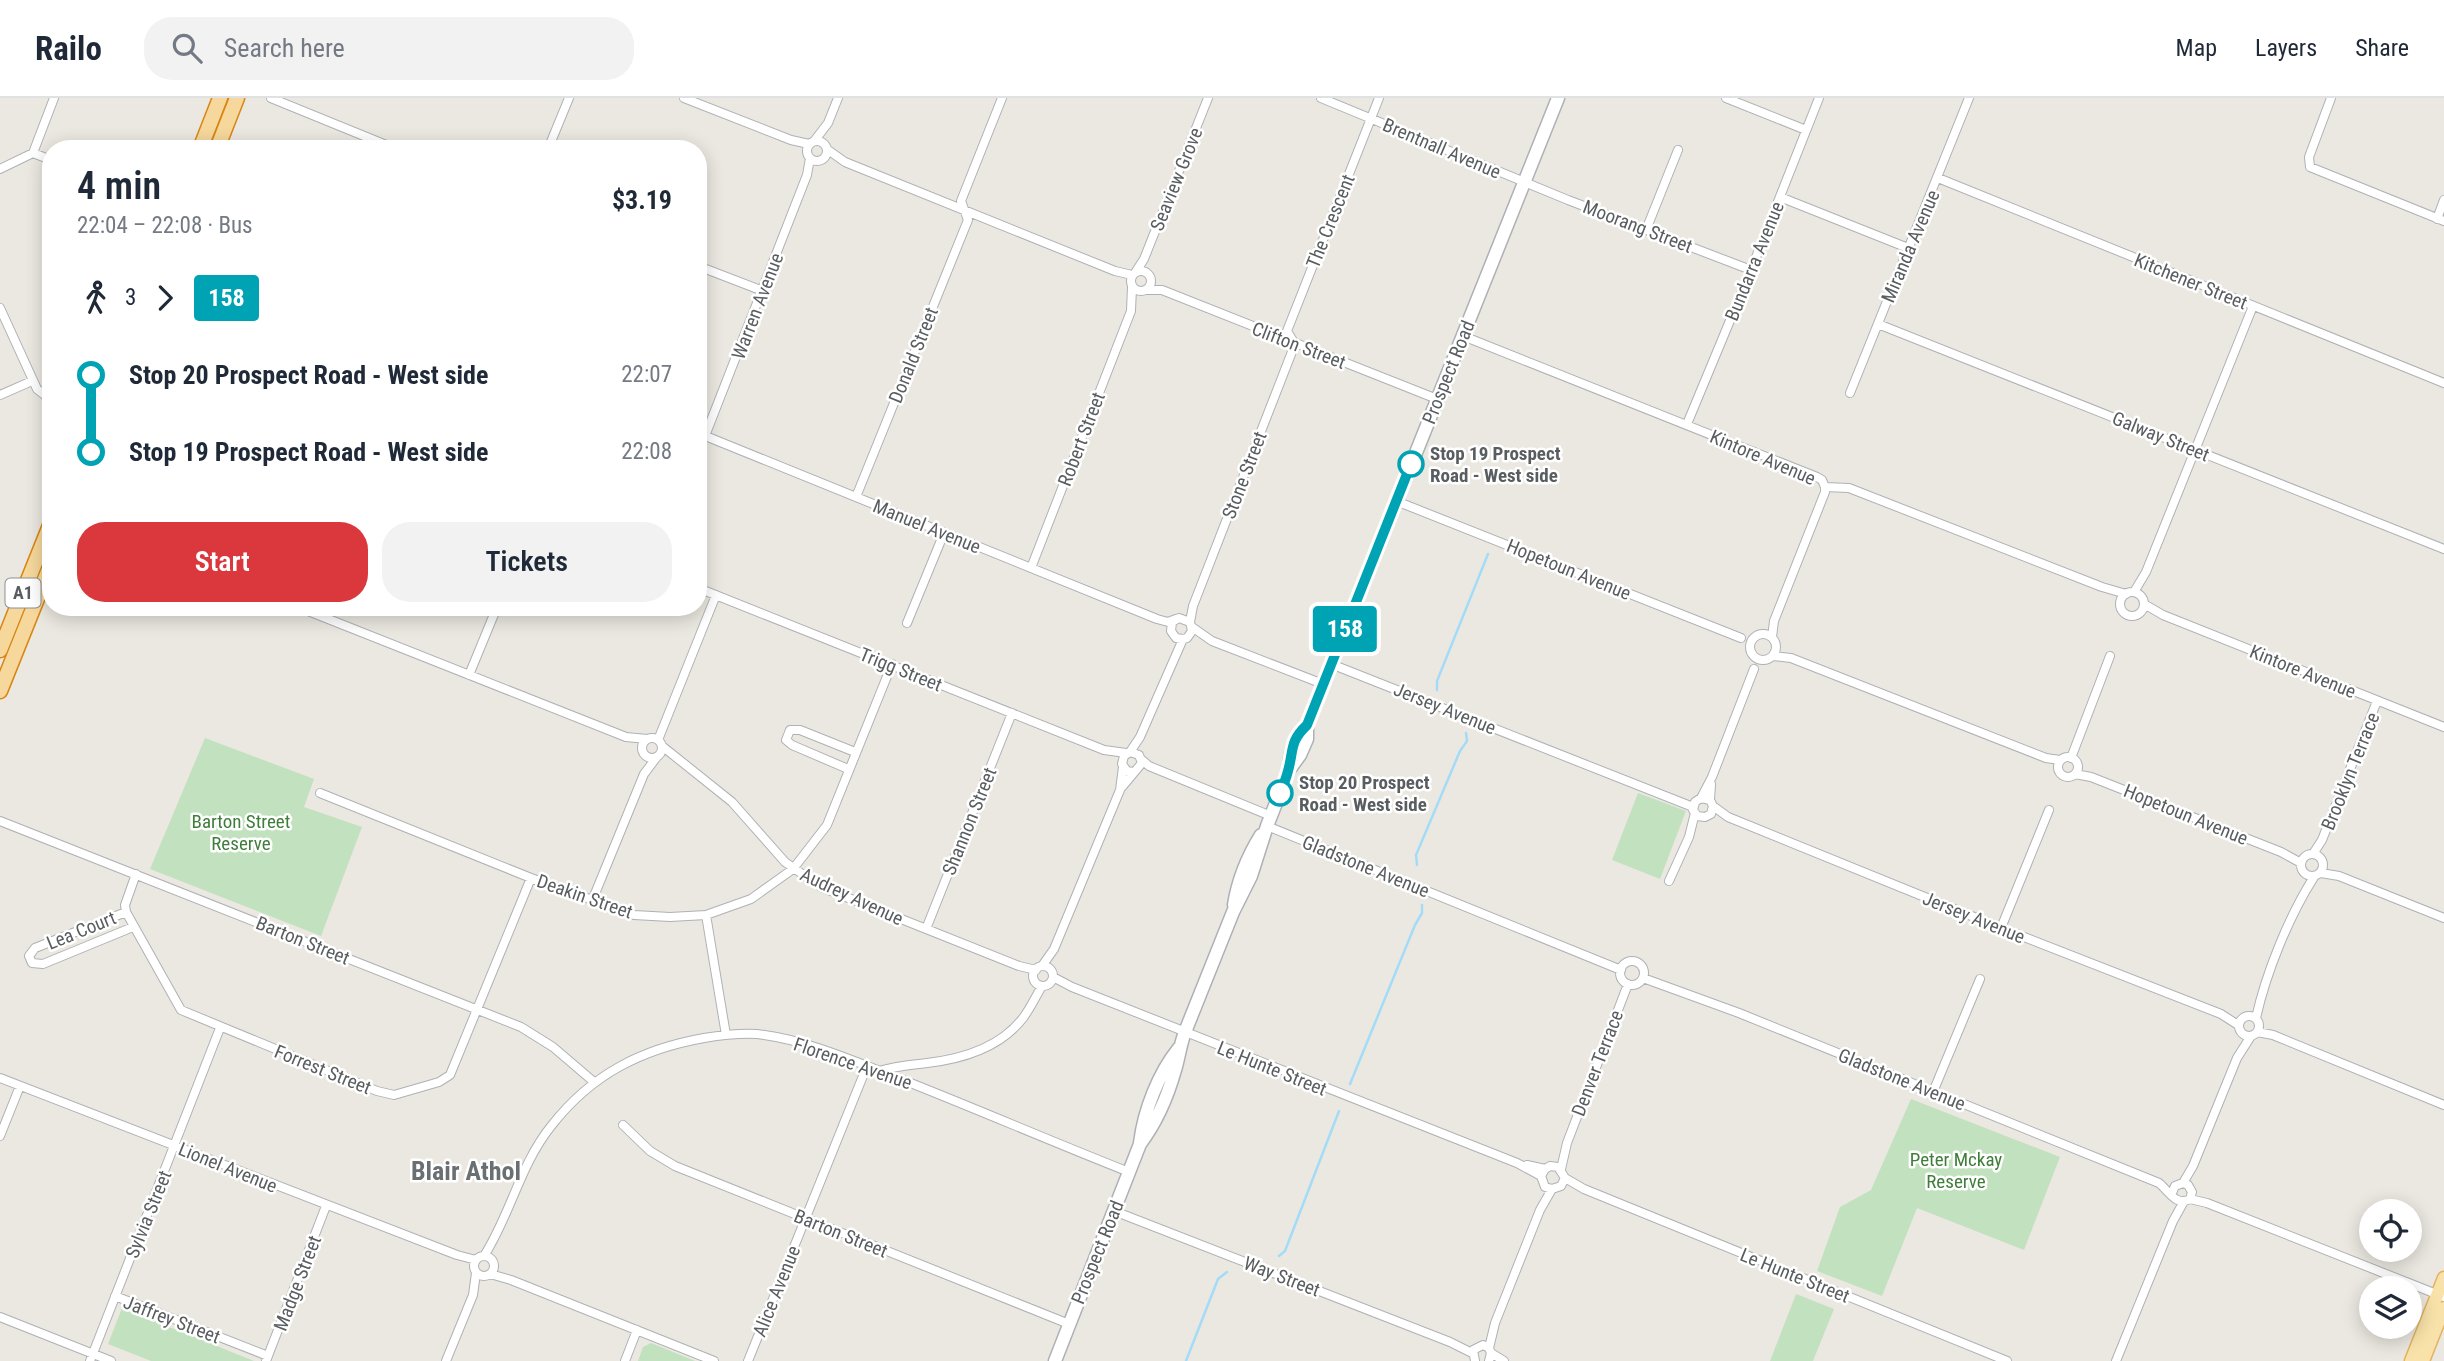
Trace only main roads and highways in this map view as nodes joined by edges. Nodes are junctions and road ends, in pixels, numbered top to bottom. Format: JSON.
{"nodes":[{"id":1,"x":220,"y":98,"type":"edge"},
{"id":2,"x":237,"y":98,"type":"edge"},
{"id":3,"x":1559,"y":98,"type":"edge"},
{"id":4,"x":204,"y":140,"type":"edge"},
{"id":5,"x":221,"y":140,"type":"edge"},
{"id":6,"x":42,"y":545,"type":"edge"},
{"id":7,"x":42,"y":584,"type":"edge"},
{"id":8,"x":0,"y":650,"type":"edge"},
{"id":9,"x":5,"y":665,"type":"edge"},
{"id":10,"x":0,"y":691,"type":"edge"},
{"id":11,"x":2444,"y":1279,"type":"edge"},
{"id":12,"x":2441,"y":1295,"type":"edge"},
{"id":13,"x":2444,"y":1308,"type":"edge"},
{"id":14,"x":1055,"y":1361,"type":"edge"},
{"id":15,"x":2411,"y":1361,"type":"edge"},
{"id":16,"x":2423,"y":1361,"type":"edge"}],
"edges":[{"from":1,"to":4,"type":"highway"},
{"from":2,"to":5,"type":"highway"},
{"from":3,"to":14,"type":"main road","name":"Prospect Road"},
{"from":6,"to":8,"type":"highway","number":"A1"},
{"from":7,"to":9,"type":"highway","number":"A1"},
{"from":9,"to":10,"type":"highway","number":"A1"},
{"from":11,"to":12,"type":"main road"},
{"from":12,"to":15,"type":"main road"},
{"from":13,"to":16,"type":"main road"}]}
